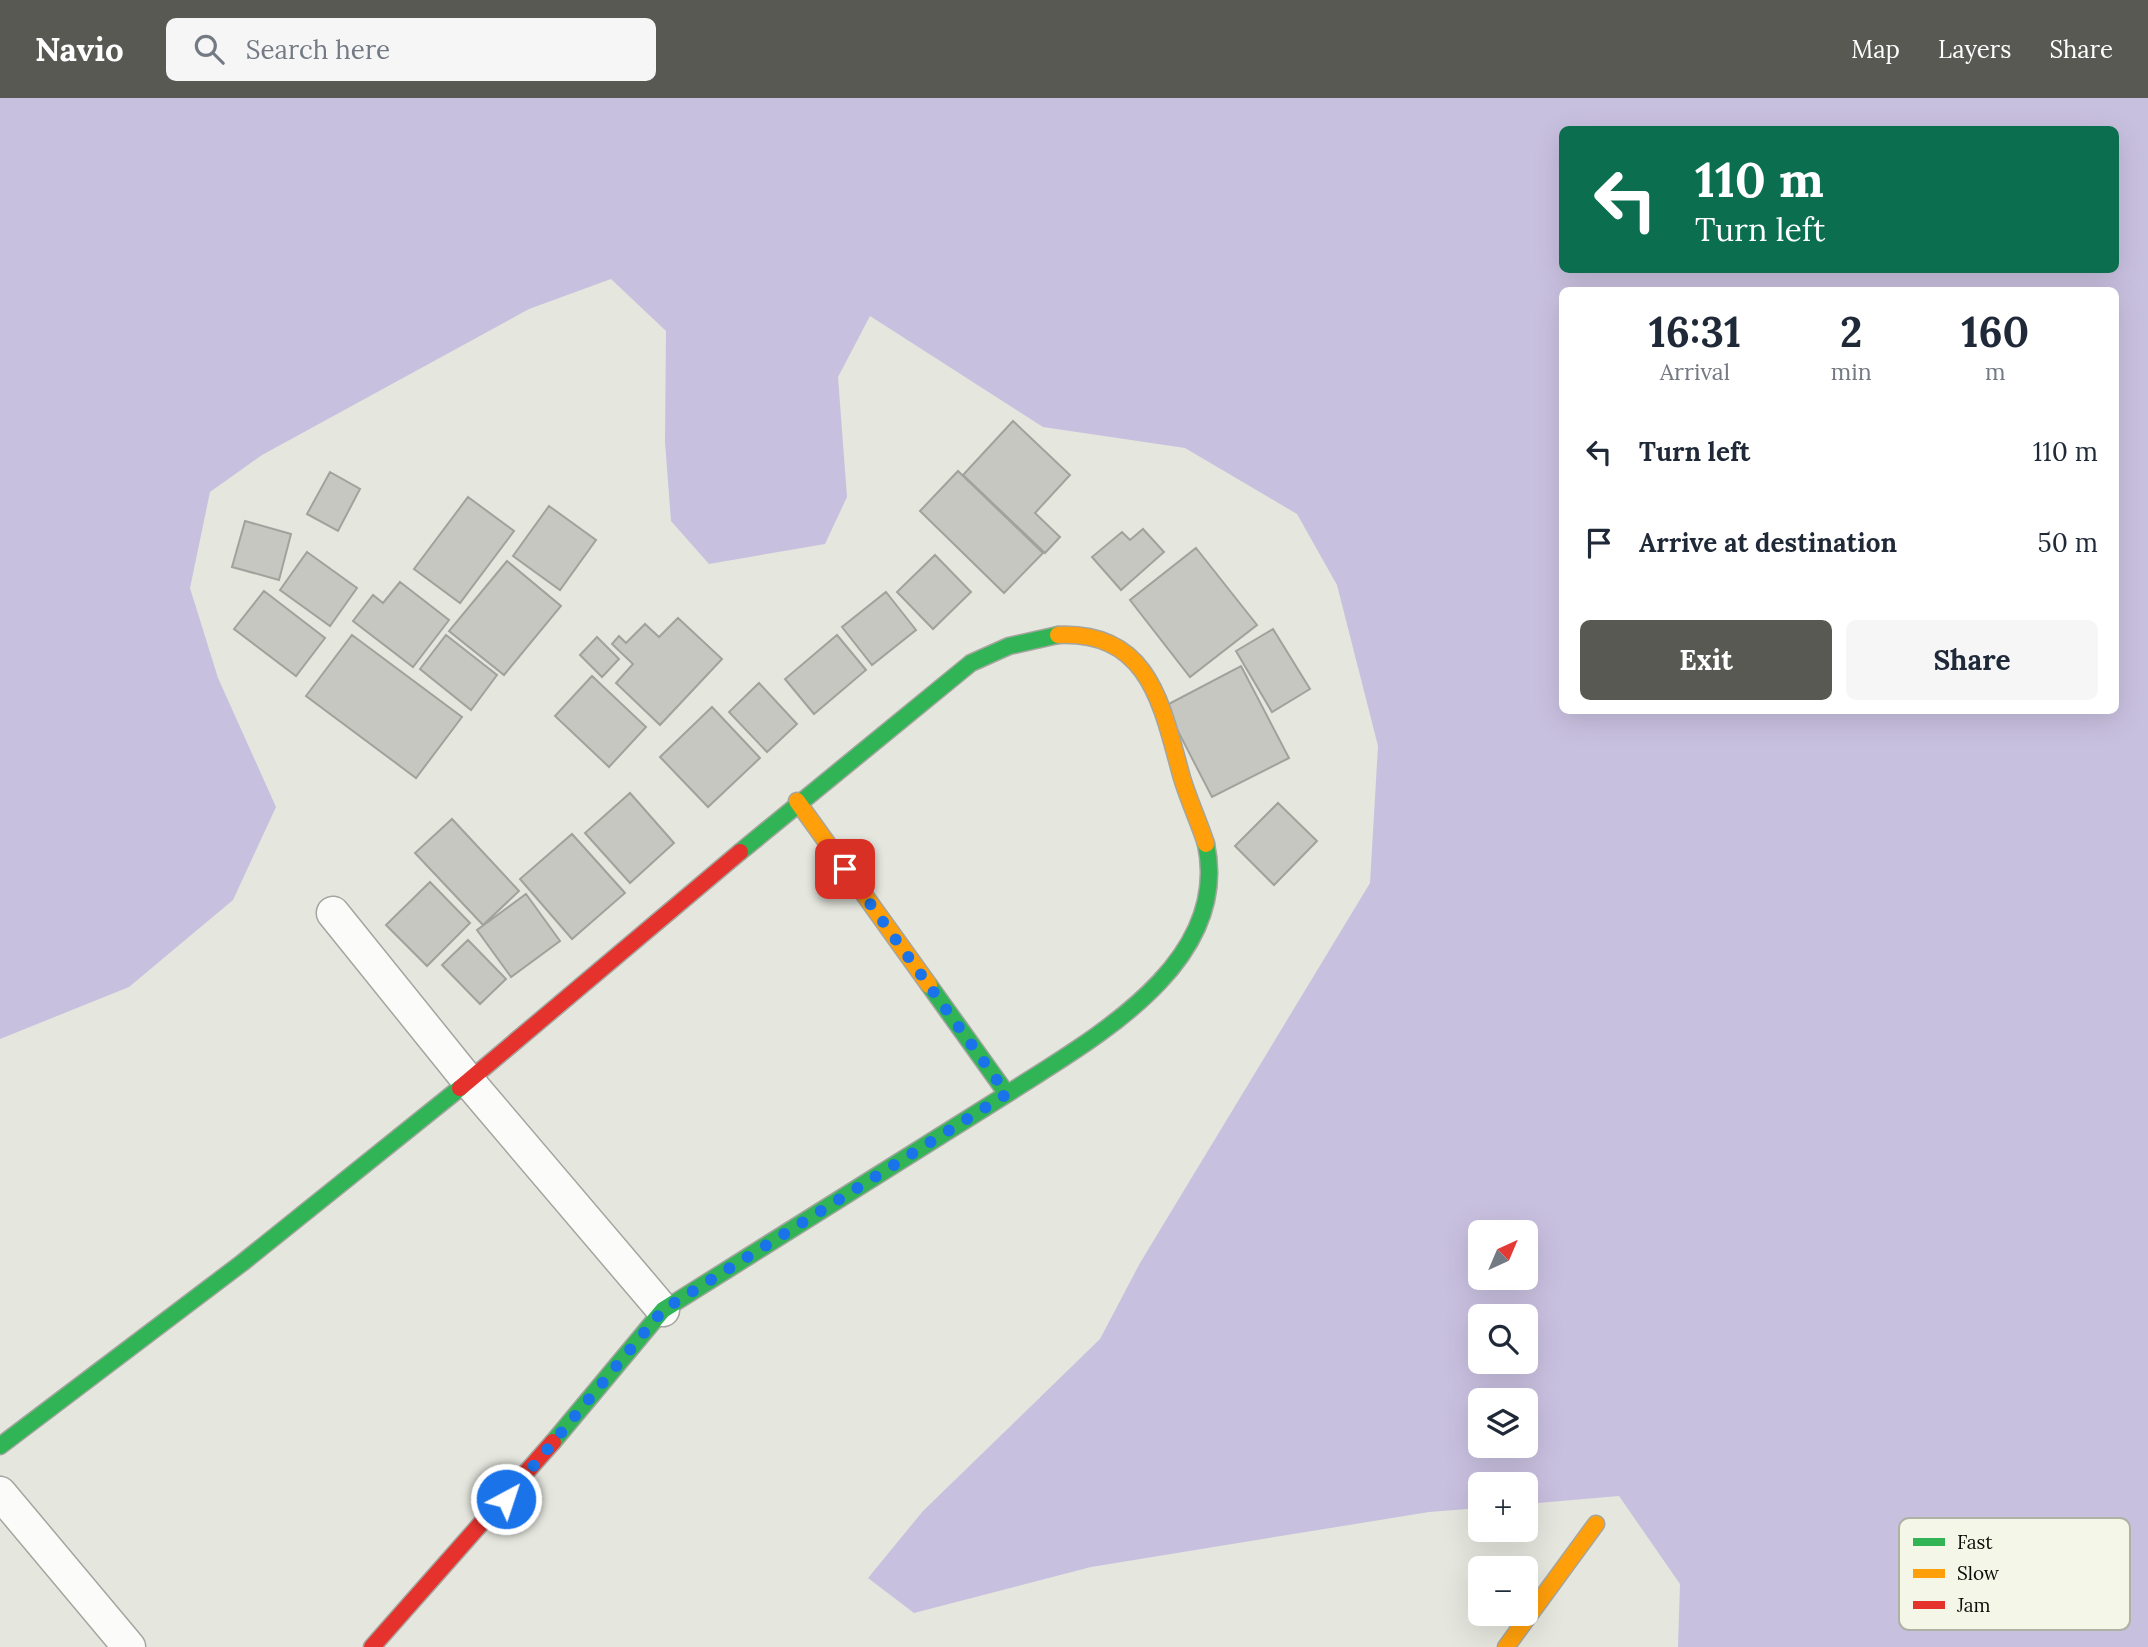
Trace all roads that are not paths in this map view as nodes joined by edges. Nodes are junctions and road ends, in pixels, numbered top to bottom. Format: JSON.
{"nodes":[{"id":1,"x":797,"y":801,"type":"junction"},
{"id":2,"x":333,"y":913,"type":"dead end"},
{"id":3,"x":470,"y":1083,"type":"junction"},
{"id":4,"x":1007,"y":1094,"type":"junction"},
{"id":5,"x":663,"y":1310,"type":"junction"},
{"id":6,"x":0,"y":1446,"type":"edge"},
{"id":7,"x":0,"y":1493,"type":"edge"},
{"id":8,"x":1597,"y":1524,"type":"dead end"},
{"id":9,"x":129,"y":1647,"type":"edge"},
{"id":10,"x":372,"y":1647,"type":"edge"},
{"id":11,"x":1506,"y":1647,"type":"edge"}],
"edges":[{"from":1,"to":3,"type":"street"},
{"from":1,"to":4,"type":"street"},
{"from":1,"to":4,"type":"street"},
{"from":2,"to":3,"type":"street"},
{"from":3,"to":5,"type":"street"},
{"from":3,"to":6,"type":"street"},
{"from":4,"to":5,"type":"street"},
{"from":5,"to":10,"type":"street"},
{"from":7,"to":9,"type":"street"},
{"from":8,"to":11,"type":"street"}]}
